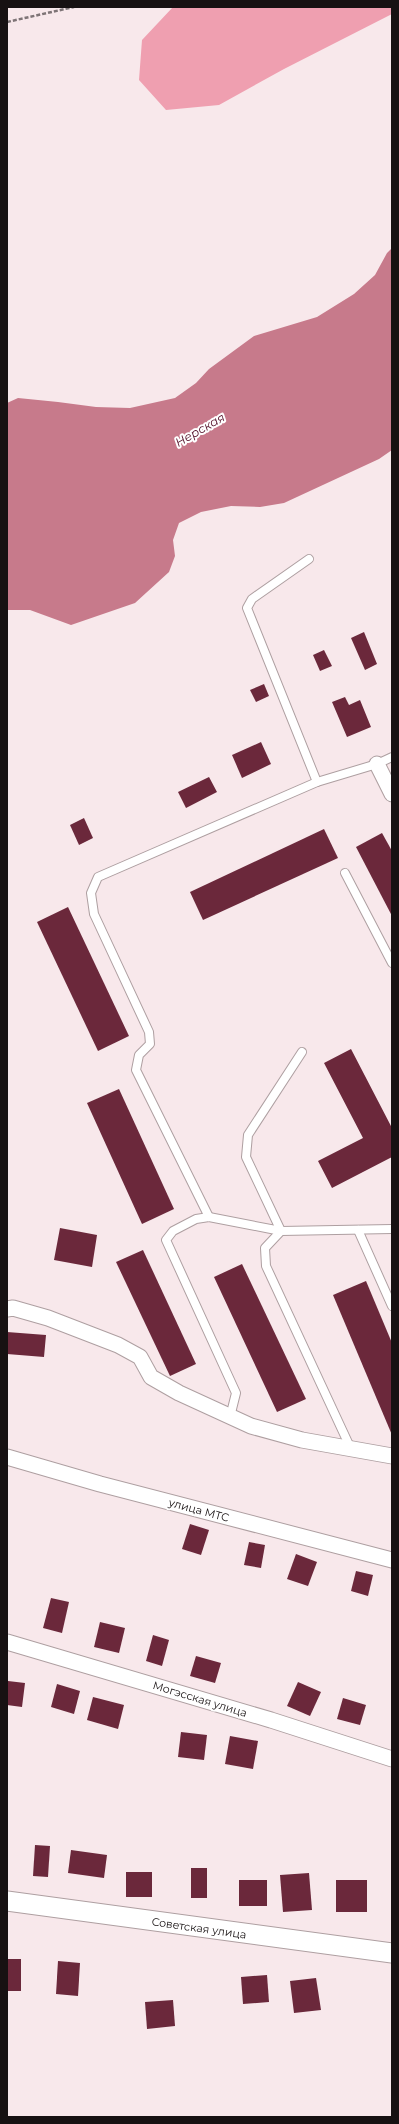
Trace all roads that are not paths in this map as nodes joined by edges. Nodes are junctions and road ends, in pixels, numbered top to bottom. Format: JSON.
{"nodes":[{"id":1,"x":309,"y":559,"type":"dead end"},
{"id":2,"x":392,"y":757,"type":"edge"},
{"id":3,"x":377,"y":764,"type":"junction"},
{"id":4,"x":317,"y":782,"type":"junction"},
{"id":5,"x":392,"y":794,"type":"edge"},
{"id":6,"x":345,"y":873,"type":"dead end"},
{"id":7,"x":392,"y":963,"type":"edge"},
{"id":8,"x":302,"y":1052,"type":"dead end"},
{"id":9,"x":209,"y":1217,"type":"junction"},
{"id":10,"x":392,"y":1229,"type":"edge"},
{"id":11,"x":358,"y":1230,"type":"junction"},
{"id":12,"x":281,"y":1231,"type":"junction"},
{"id":13,"x":392,"y":1306,"type":"edge"},
{"id":14,"x":7,"y":1309,"type":"edge"},
{"id":15,"x":230,"y":1416,"type":"junction"},
{"id":16,"x":351,"y":1449,"type":"junction"},
{"id":17,"x":392,"y":1456,"type":"edge"},
{"id":18,"x":7,"y":1457,"type":"edge"},
{"id":19,"x":392,"y":1560,"type":"edge"},
{"id":20,"x":7,"y":1642,"type":"edge"},
{"id":21,"x":392,"y":1759,"type":"edge"},
{"id":22,"x":7,"y":1901,"type":"edge"},
{"id":23,"x":392,"y":1953,"type":"edge"}],
"edges":[{"from":1,"to":4,"type":"lane"},
{"from":2,"to":3,"type":"lane"},
{"from":3,"to":4,"type":"lane"},
{"from":3,"to":5,"type":"street"},
{"from":4,"to":9,"type":"lane"},
{"from":6,"to":7,"type":"lane"},
{"from":8,"to":12,"type":"lane"},
{"from":9,"to":12,"type":"lane"},
{"from":9,"to":15,"type":"lane"},
{"from":10,"to":11,"type":"lane"},
{"from":11,"to":12,"type":"lane"},
{"from":11,"to":13,"type":"lane"},
{"from":12,"to":16,"type":"lane"},
{"from":14,"to":15,"type":"street"},
{"from":15,"to":16,"type":"street"},
{"from":16,"to":17,"type":"street"},
{"from":18,"to":19,"type":"street","name":"улица МТС"},
{"from":20,"to":21,"type":"street","name":"Могэсская улица"},
{"from":22,"to":23,"type":"street","name":"Советская улица"}]}
